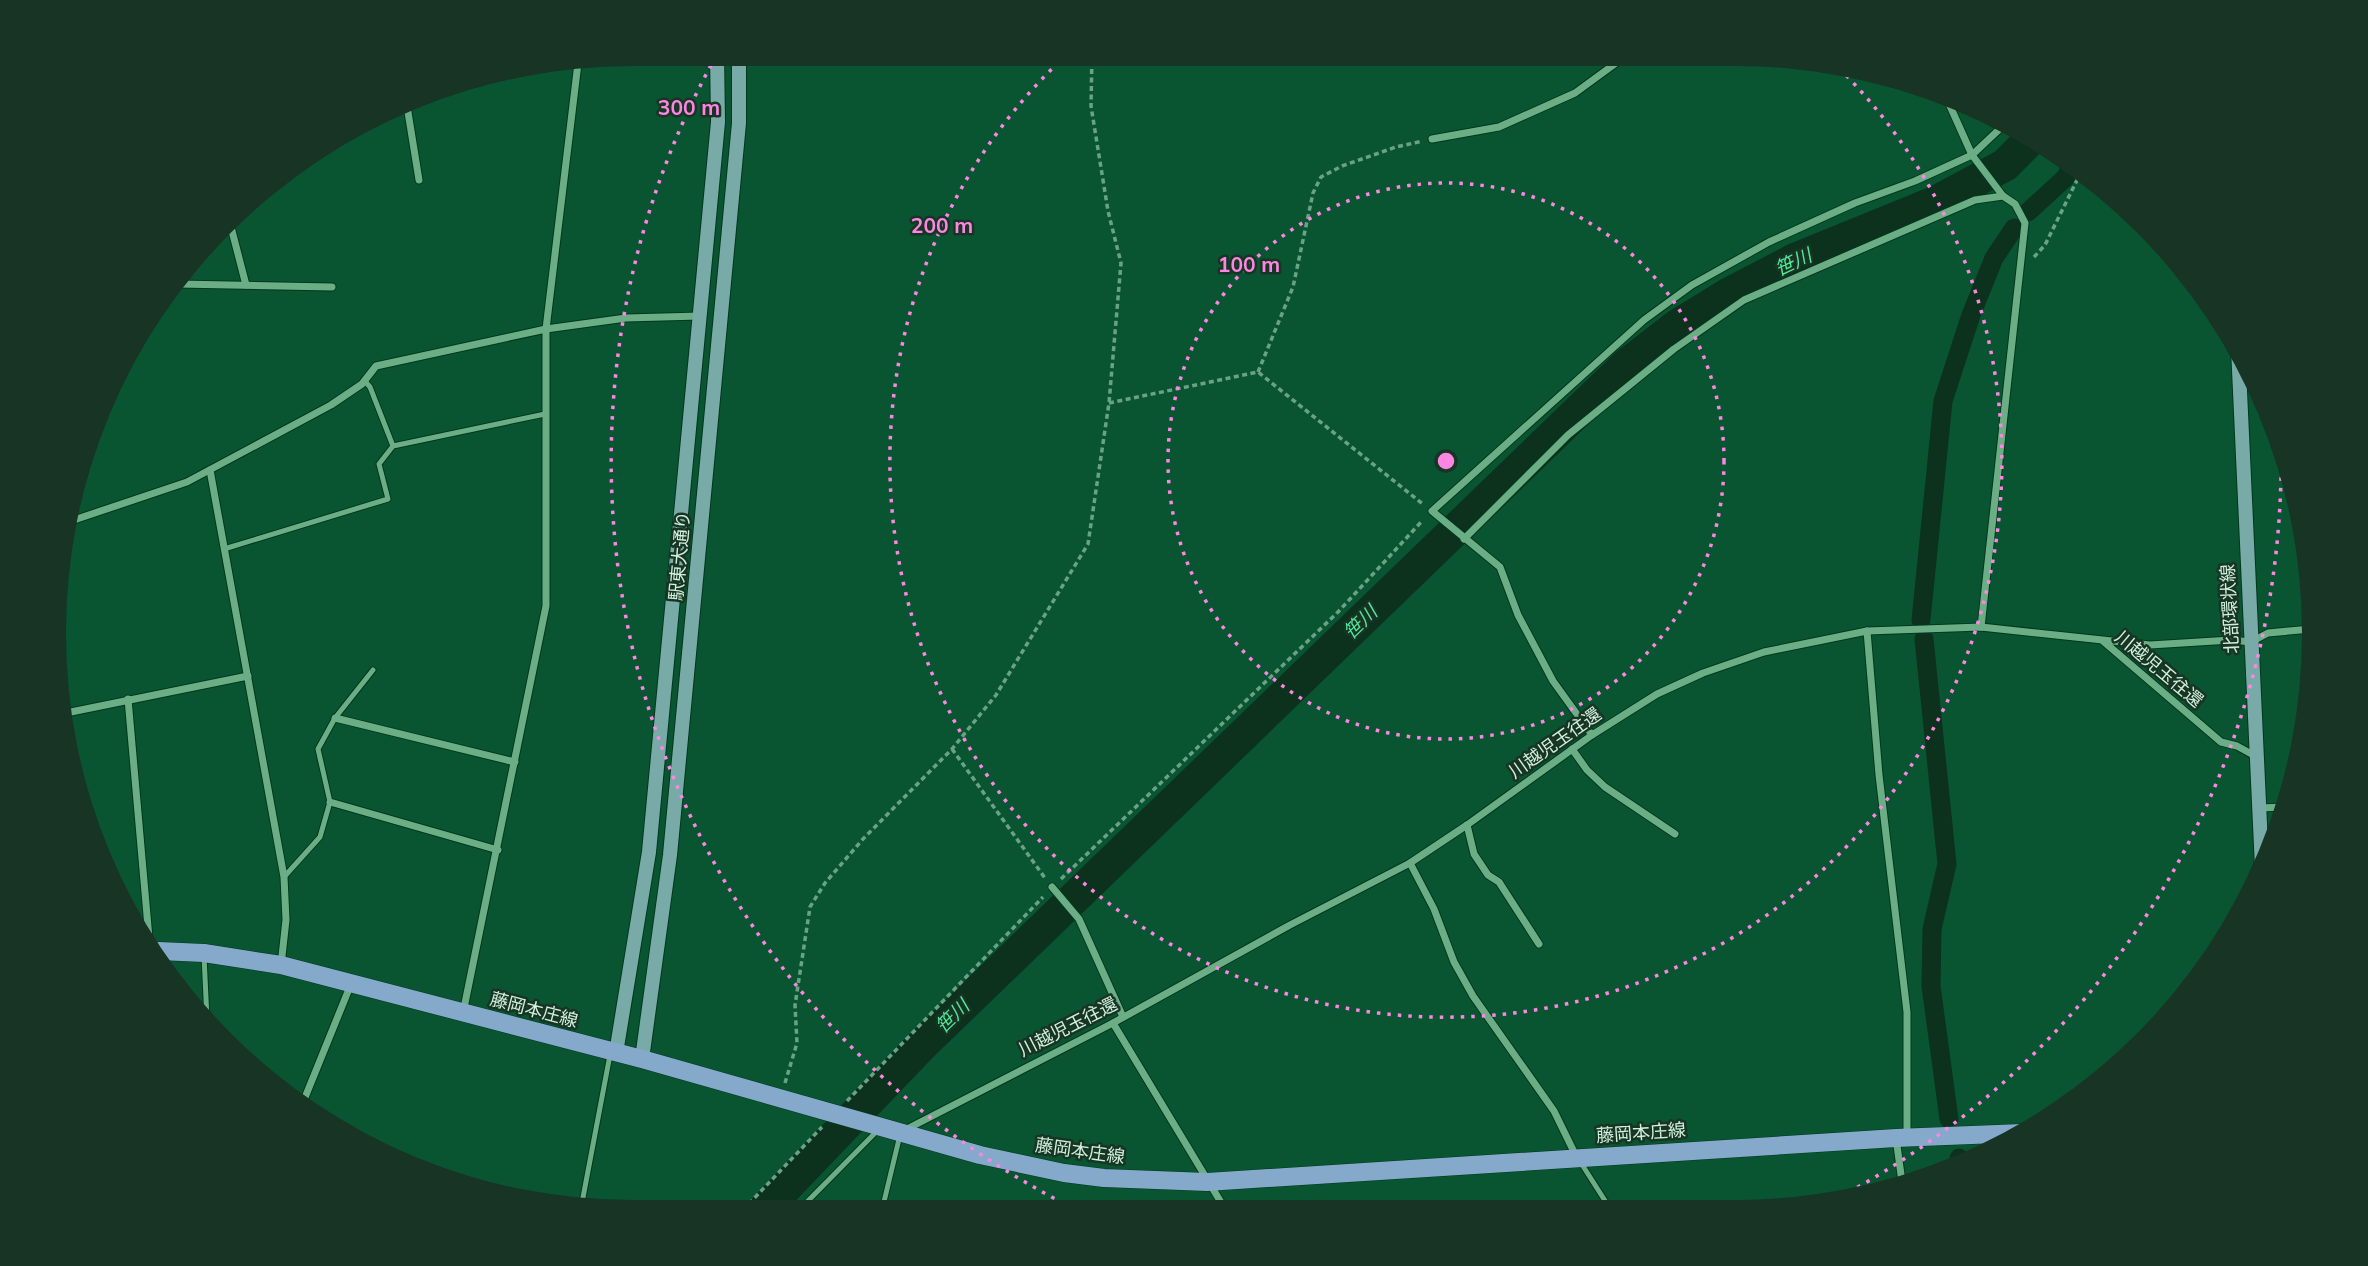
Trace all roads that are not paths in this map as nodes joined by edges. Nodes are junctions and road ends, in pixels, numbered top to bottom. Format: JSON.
{"nodes":[{"id":1,"x":717,"y":66,"type":"edge"},
{"id":2,"x":739,"y":66,"type":"edge"},
{"id":3,"x":1612,"y":66,"type":"edge"},
{"id":4,"x":577,"y":70,"type":"edge"},
{"id":5,"x":1952,"y":110,"type":"edge"},
{"id":6,"x":408,"y":113,"type":"edge"},
{"id":7,"x":1997,"y":131,"type":"edge"},
{"id":8,"x":1432,"y":139,"type":"road end"},
{"id":9,"x":1972,"y":155,"type":"junction"},
{"id":10,"x":419,"y":180,"type":"dead end"},
{"id":11,"x":2003,"y":196,"type":"junction"},
{"id":12,"x":232,"y":232,"type":"edge"},
{"id":13,"x":187,"y":284,"type":"edge"},
{"id":14,"x":246,"y":285,"type":"junction"},
{"id":15,"x":332,"y":287,"type":"dead end"},
{"id":16,"x":700,"y":316,"type":"junction"},
{"id":17,"x":546,"y":329,"type":"junction"},
{"id":18,"x":2239,"y":375,"type":"edge"},
{"id":19,"x":364,"y":380,"type":"junction"},
{"id":20,"x":545,"y":414,"type":"junction"},
{"id":21,"x":393,"y":446,"type":"junction"},
{"id":22,"x":210,"y":470,"type":"junction"},
{"id":23,"x":78,"y":519,"type":"edge"},
{"id":24,"x":1464,"y":539,"type":"junction"},
{"id":25,"x":224,"y":549,"type":"junction"},
{"id":26,"x":1981,"y":627,"type":"junction"},
{"id":27,"x":2302,"y":630,"type":"edge"},
{"id":28,"x":1867,"y":631,"type":"junction"},
{"id":29,"x":2103,"y":640,"type":"junction"},
{"id":30,"x":2251,"y":642,"type":"junction"},
{"id":31,"x":373,"y":670,"type":"dead end"},
{"id":32,"x":248,"y":676,"type":"junction"},
{"id":33,"x":128,"y":699,"type":"junction"},
{"id":34,"x":72,"y":712,"type":"edge"},
{"id":35,"x":335,"y":718,"type":"junction"},
{"id":36,"x":1592,"y":735,"type":"junction"},
{"id":37,"x":1572,"y":749,"type":"junction"},
{"id":38,"x":2257,"y":757,"type":"junction"},
{"id":39,"x":515,"y":762,"type":"junction"},
{"id":40,"x":330,"y":802,"type":"junction"},
{"id":41,"x":2273,"y":807,"type":"edge"},
{"id":42,"x":2259,"y":808,"type":"junction"},
{"id":43,"x":1466,"y":825,"type":"junction"},
{"id":44,"x":1675,"y":834,"type":"dead end"},
{"id":45,"x":2261,"y":843,"type":"edge"},
{"id":46,"x":498,"y":850,"type":"junction"},
{"id":47,"x":1410,"y":863,"type":"junction"},
{"id":48,"x":284,"y":877,"type":"junction"},
{"id":49,"x":1052,"y":887,"type":"road end"},
{"id":50,"x":148,"y":925,"type":"edge"},
{"id":51,"x":1539,"y":944,"type":"dead end"},
{"id":52,"x":164,"y":951,"type":"edge"},
{"id":53,"x":204,"y":953,"type":"junction"},
{"id":54,"x":281,"y":965,"type":"junction"},
{"id":55,"x":351,"y":984,"type":"junction"},
{"id":56,"x":206,"y":1006,"type":"edge"},
{"id":57,"x":463,"y":1013,"type":"junction"},
{"id":58,"x":1123,"y":1017,"type":"junction"},
{"id":59,"x":1113,"y":1023,"type":"junction"},
{"id":60,"x":614,"y":1052,"type":"junction"},
{"id":61,"x":642,"y":1059,"type":"junction"},
{"id":62,"x":306,"y":1095,"type":"edge"},
{"id":63,"x":878,"y":1126,"type":"junction"},
{"id":64,"x":901,"y":1132,"type":"junction"},
{"id":65,"x":1999,"y":1134,"type":"edge"},
{"id":66,"x":1902,"y":1138,"type":"junction"},
{"id":67,"x":1578,"y":1158,"type":"junction"},
{"id":68,"x":1902,"y":1174,"type":"edge"},
{"id":69,"x":1207,"y":1182,"type":"junction"},
{"id":70,"x":583,"y":1197,"type":"edge"},
{"id":71,"x":808,"y":1200,"type":"edge"},
{"id":72,"x":884,"y":1200,"type":"edge"},
{"id":73,"x":1219,"y":1200,"type":"edge"},
{"id":74,"x":1605,"y":1200,"type":"edge"}],
"edges":[{"from":1,"to":16,"type":"street","name":"駅東大通り"},
{"from":2,"to":61,"type":"street","name":"駅東大通り"},
{"from":3,"to":8,"type":"street"},
{"from":4,"to":17,"type":"street"},
{"from":5,"to":9,"type":"street"},
{"from":6,"to":10,"type":"street"},
{"from":7,"to":9,"type":"street"},
{"from":9,"to":11,"type":"street"},
{"from":9,"to":24,"type":"street"},
{"from":11,"to":24,"type":"street"},
{"from":11,"to":26,"type":"street"},
{"from":12,"to":14,"type":"street"},
{"from":13,"to":14,"type":"street"},
{"from":14,"to":15,"type":"street"},
{"from":16,"to":17,"type":"street"},
{"from":16,"to":60,"type":"street","name":"駅東大通り"},
{"from":17,"to":19,"type":"street"},
{"from":17,"to":20,"type":"street"},
{"from":18,"to":30,"type":"street","name":"北部環状線"},
{"from":19,"to":21,"type":"lane"},
{"from":19,"to":22,"type":"street"},
{"from":20,"to":21,"type":"lane"},
{"from":20,"to":39,"type":"street"},
{"from":21,"to":25,"type":"lane"},
{"from":22,"to":23,"type":"street"},
{"from":22,"to":25,"type":"street"},
{"from":24,"to":36,"type":"street"},
{"from":25,"to":32,"type":"street"},
{"from":26,"to":28,"type":"street","name":"川越児玉往還"},
{"from":26,"to":29,"type":"street","name":"川越児玉往還"},
{"from":27,"to":30,"type":"street"},
{"from":28,"to":36,"type":"street","name":"川越児玉往還"},
{"from":28,"to":66,"type":"street"},
{"from":29,"to":30,"type":"street"},
{"from":29,"to":38,"type":"street","name":"川越児玉往還"},
{"from":30,"to":38,"type":"street","name":"北部環状線"},
{"from":31,"to":35,"type":"lane"},
{"from":32,"to":33,"type":"street"},
{"from":32,"to":48,"type":"street"},
{"from":33,"to":34,"type":"street"},
{"from":33,"to":50,"type":"street"},
{"from":35,"to":39,"type":"street"},
{"from":35,"to":40,"type":"lane"},
{"from":36,"to":37,"type":"street","name":"川越児玉往還"},
{"from":37,"to":43,"type":"street","name":"川越児玉往還"},
{"from":37,"to":44,"type":"street"},
{"from":38,"to":42,"type":"street","name":"北部環状線"},
{"from":39,"to":46,"type":"street"},
{"from":40,"to":46,"type":"street"},
{"from":40,"to":48,"type":"lane"},
{"from":41,"to":42,"type":"street"},
{"from":42,"to":45,"type":"street","name":"北部環状線"},
{"from":43,"to":47,"type":"street","name":"川越児玉往還"},
{"from":43,"to":51,"type":"street"},
{"from":46,"to":57,"type":"street"},
{"from":47,"to":58,"type":"street","name":"川越児玉往還"},
{"from":47,"to":67,"type":"street"},
{"from":48,"to":54,"type":"street"},
{"from":49,"to":58,"type":"street"},
{"from":52,"to":53,"type":"main road","name":"藤岡本庄線"},
{"from":53,"to":54,"type":"main road","name":"藤岡本庄線"},
{"from":53,"to":56,"type":"lane"},
{"from":54,"to":55,"type":"main road","name":"藤岡本庄線"},
{"from":55,"to":57,"type":"main road","name":"藤岡本庄線"},
{"from":55,"to":62,"type":"street"},
{"from":57,"to":60,"type":"main road","name":"藤岡本庄線"},
{"from":58,"to":59,"type":"street","name":"川越児玉往還"},
{"from":59,"to":64,"type":"street","name":"川越児玉往還"},
{"from":59,"to":69,"type":"street"},
{"from":60,"to":61,"type":"main road","name":"藤岡本庄線"},
{"from":60,"to":70,"type":"lane"},
{"from":61,"to":63,"type":"main road","name":"藤岡本庄線"},
{"from":63,"to":64,"type":"main road","name":"藤岡本庄線"},
{"from":63,"to":71,"type":"lane"},
{"from":64,"to":69,"type":"main road","name":"藤岡本庄線"},
{"from":64,"to":72,"type":"lane"},
{"from":65,"to":66,"type":"main road","name":"藤岡本庄線"},
{"from":66,"to":67,"type":"main road","name":"藤岡本庄線"},
{"from":66,"to":68,"type":"street"},
{"from":67,"to":69,"type":"main road","name":"藤岡本庄線"},
{"from":67,"to":74,"type":"lane"},
{"from":69,"to":73,"type":"street"}]}
